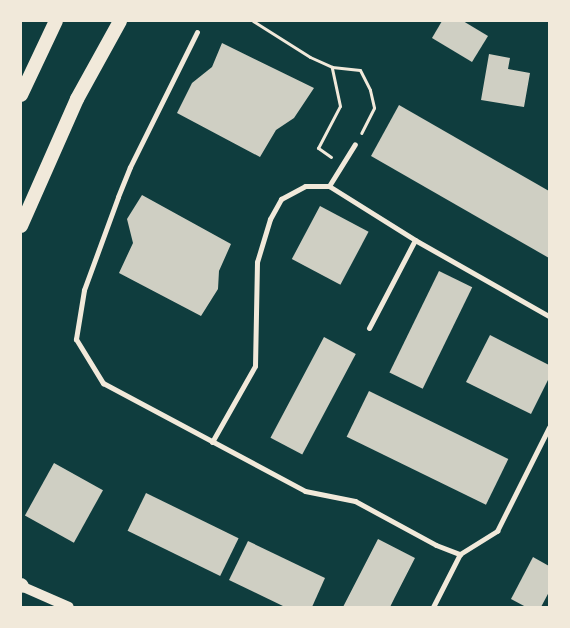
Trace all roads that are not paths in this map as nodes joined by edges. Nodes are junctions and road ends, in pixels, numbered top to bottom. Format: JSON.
{"nodes":[{"id":1,"x":56,"y":21,"type":"edge"},
{"id":2,"x":120,"y":21,"type":"edge"},
{"id":3,"x":197,"y":32,"type":"dead end"},
{"id":4,"x":21,"y":95,"type":"edge"},
{"id":5,"x":355,"y":144,"type":"road end"},
{"id":6,"x":329,"y":186,"type":"junction"},
{"id":7,"x":21,"y":226,"type":"edge"},
{"id":8,"x":415,"y":240,"type":"junction"},
{"id":9,"x":549,"y":316,"type":"edge"},
{"id":10,"x":369,"y":328,"type":"dead end"},
{"id":11,"x":549,"y":427,"type":"edge"},
{"id":12,"x":212,"y":442,"type":"junction"},
{"id":13,"x":460,"y":554,"type":"junction"},
{"id":14,"x":22,"y":586,"type":"edge"},
{"id":15,"x":69,"y":607,"type":"edge"},
{"id":16,"x":433,"y":607,"type":"edge"}],
"edges":[{"from":1,"to":4,"type":"highway"},
{"from":2,"to":7,"type":"highway"},
{"from":3,"to":12,"type":"street"},
{"from":5,"to":6,"type":"street"},
{"from":6,"to":8,"type":"street"},
{"from":6,"to":12,"type":"street"},
{"from":8,"to":9,"type":"street"},
{"from":8,"to":10,"type":"street"},
{"from":11,"to":13,"type":"street"},
{"from":12,"to":13,"type":"street"},
{"from":13,"to":16,"type":"street"},
{"from":14,"to":15,"type":"main road"}]}
